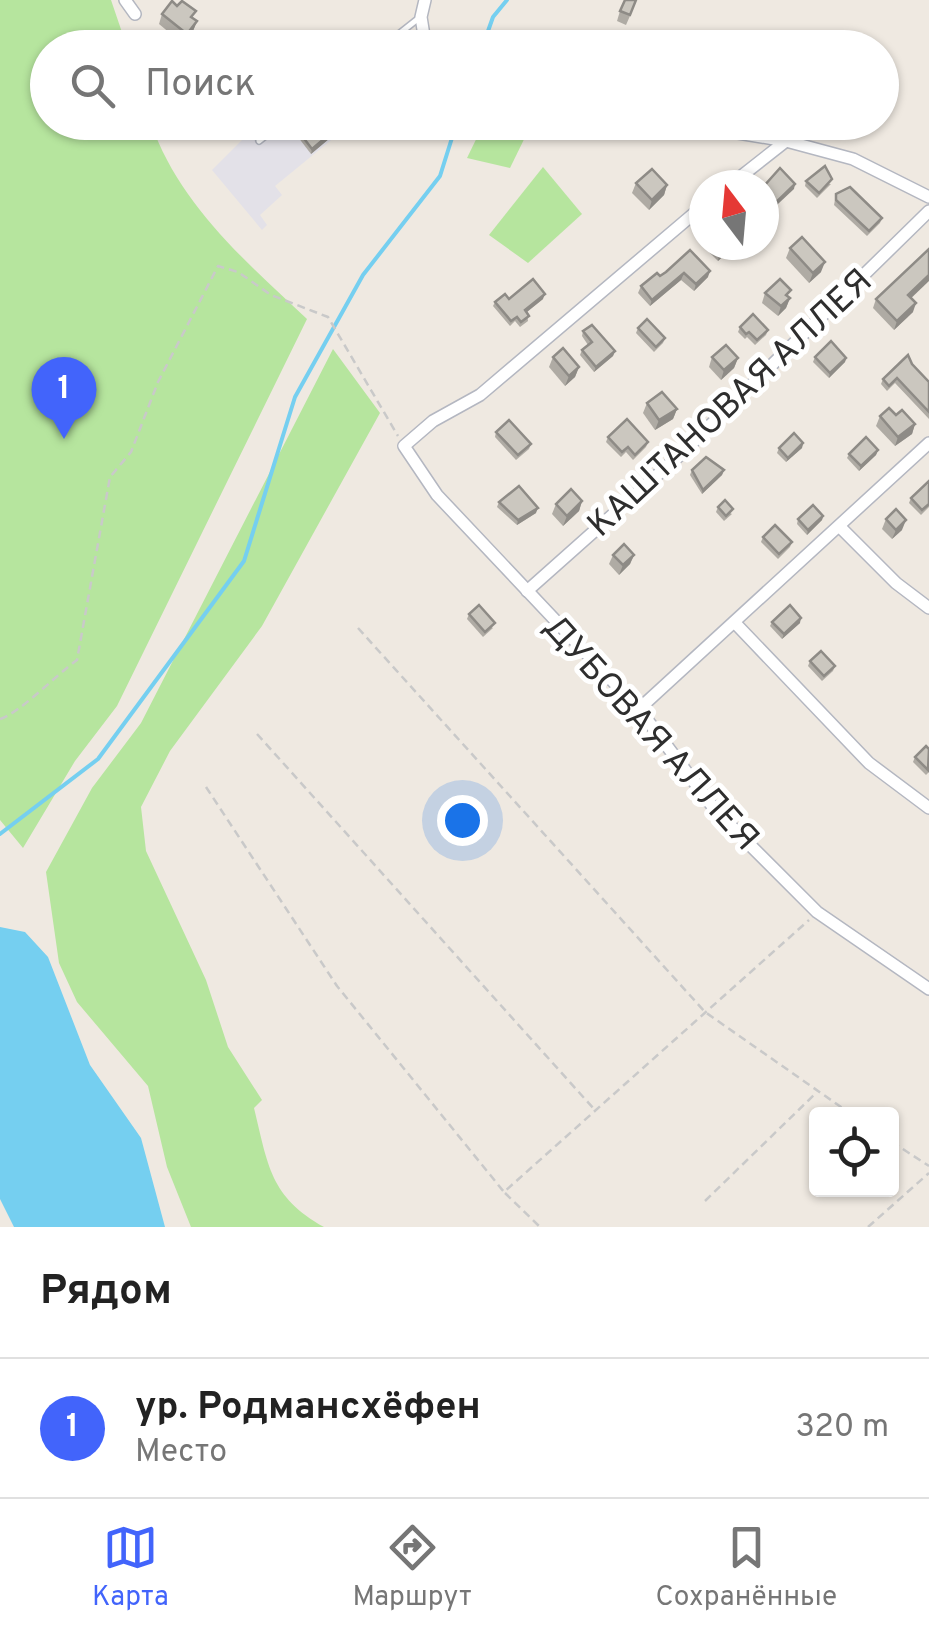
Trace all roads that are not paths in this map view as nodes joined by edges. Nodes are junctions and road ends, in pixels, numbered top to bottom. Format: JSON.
{"nodes":[{"id":1,"x":126,"y":0,"type":"edge"},
{"id":2,"x":425,"y":0,"type":"edge"},
{"id":3,"x":135,"y":14,"type":"dead end"},
{"id":4,"x":421,"y":17,"type":"junction"},
{"id":5,"x":404,"y":30,"type":"edge"},
{"id":6,"x":423,"y":30,"type":"edge"},
{"id":7,"x":780,"y":140,"type":"edge"},
{"id":8,"x":786,"y":141,"type":"junction"},
{"id":9,"x":749,"y":170,"type":"edge"},
{"id":10,"x":929,"y":197,"type":"edge"},
{"id":11,"x":929,"y":211,"type":"edge"},
{"id":12,"x":689,"y":219,"type":"edge"},
{"id":13,"x":929,"y":444,"type":"edge"},
{"id":14,"x":840,"y":527,"type":"junction"},
{"id":15,"x":527,"y":591,"type":"junction"},
{"id":16,"x":929,"y":608,"type":"edge"},
{"id":17,"x":736,"y":624,"type":"junction"},
{"id":18,"x":638,"y":709,"type":"junction"},
{"id":19,"x":929,"y":808,"type":"edge"},
{"id":20,"x":929,"y":989,"type":"edge"}],
"edges":[{"from":1,"to":3,"type":"street"},
{"from":2,"to":4,"type":"street"},
{"from":4,"to":5,"type":"lane"},
{"from":4,"to":6,"type":"street"},
{"from":7,"to":8,"type":"street"},
{"from":8,"to":9,"type":"street"},
{"from":8,"to":10,"type":"street"},
{"from":11,"to":15,"type":"street","name":"КАШТАНОВАЯ АЛЛЕЯ"},
{"from":12,"to":15,"type":"street","name":"ДУБОВАЯ АЛЛЕЯ"},
{"from":13,"to":14,"type":"street"},
{"from":14,"to":16,"type":"street"},
{"from":14,"to":17,"type":"street"},
{"from":15,"to":18,"type":"street","name":"ДУБОВАЯ АЛЛЕЯ"},
{"from":17,"to":18,"type":"street"},
{"from":17,"to":19,"type":"street"},
{"from":18,"to":20,"type":"street","name":"ДУБОВАЯ АЛЛЕЯ"}]}
